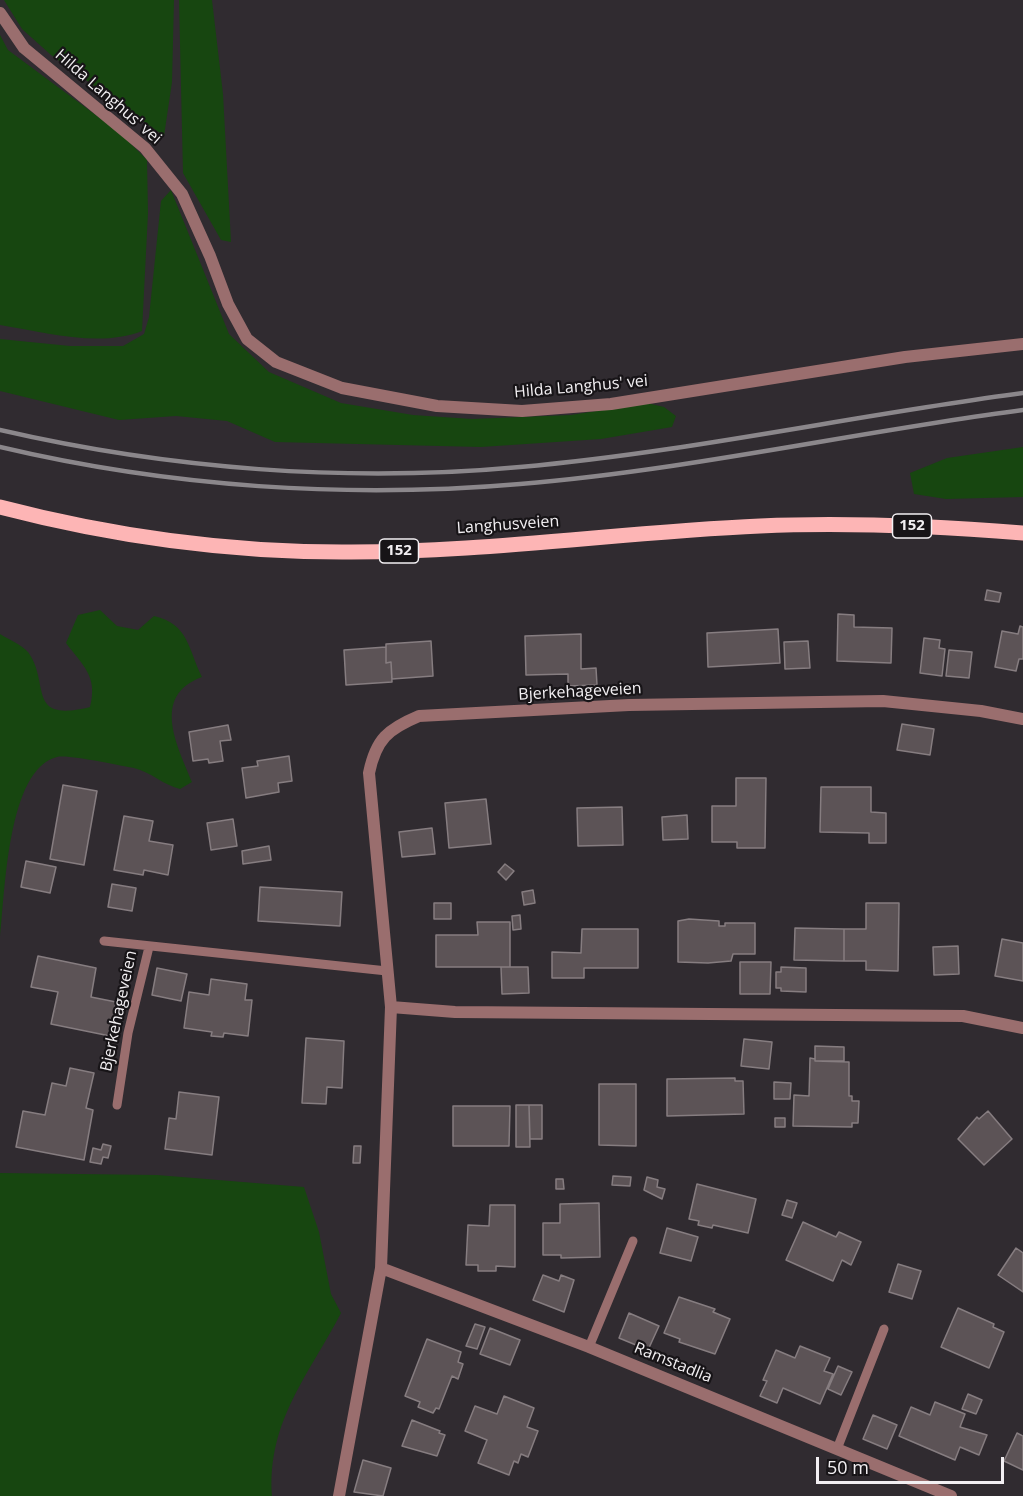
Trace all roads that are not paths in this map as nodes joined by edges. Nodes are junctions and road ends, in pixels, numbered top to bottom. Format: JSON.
{"nodes":[{"id":1,"x":0,"y":13,"type":"edge"},
{"id":2,"x":1023,"y":344,"type":"edge"},
{"id":3,"x":0,"y":507,"type":"edge"},
{"id":4,"x":1023,"y":533,"type":"edge"},
{"id":5,"x":1023,"y":719,"type":"edge"},
{"id":6,"x":104,"y":940,"type":"dead end"},
{"id":7,"x":149,"y":946,"type":"junction"},
{"id":8,"x":387,"y":971,"type":"junction"},
{"id":9,"x":390,"y":1007,"type":"junction"},
{"id":10,"x":1023,"y":1028,"type":"edge"},
{"id":11,"x":117,"y":1105,"type":"dead end"},
{"id":12,"x":633,"y":1241,"type":"dead end"},
{"id":13,"x":381,"y":1268,"type":"junction"},
{"id":14,"x":884,"y":1329,"type":"dead end"},
{"id":15,"x":590,"y":1347,"type":"junction"},
{"id":16,"x":837,"y":1449,"type":"junction"},
{"id":17,"x":339,"y":1496,"type":"edge"},
{"id":18,"x":951,"y":1496,"type":"edge"}],
"edges":[{"from":1,"to":2,"type":"street","name":"Hilda Langhus' vei"},
{"from":3,"to":4,"type":"main road","name":"Langhusveien","number":"152"},
{"from":5,"to":8,"type":"street","name":"Bjerkehageveien"},
{"from":6,"to":7,"type":"lane"},
{"from":7,"to":8,"type":"lane","name":"Bjerkehageveien"},
{"from":7,"to":11,"type":"lane","name":"Bjerkehageveien"},
{"from":8,"to":9,"type":"street","name":"Bjerkehageveien"},
{"from":9,"to":10,"type":"street"},
{"from":9,"to":13,"type":"street","name":"Bjerkehageveien"},
{"from":12,"to":15,"type":"lane"},
{"from":13,"to":15,"type":"street","name":"Ramstadlia"},
{"from":13,"to":17,"type":"street"},
{"from":14,"to":16,"type":"lane"},
{"from":15,"to":16,"type":"street","name":"Ramstadlia"},
{"from":16,"to":18,"type":"street","name":"Ramstadlia"}]}
